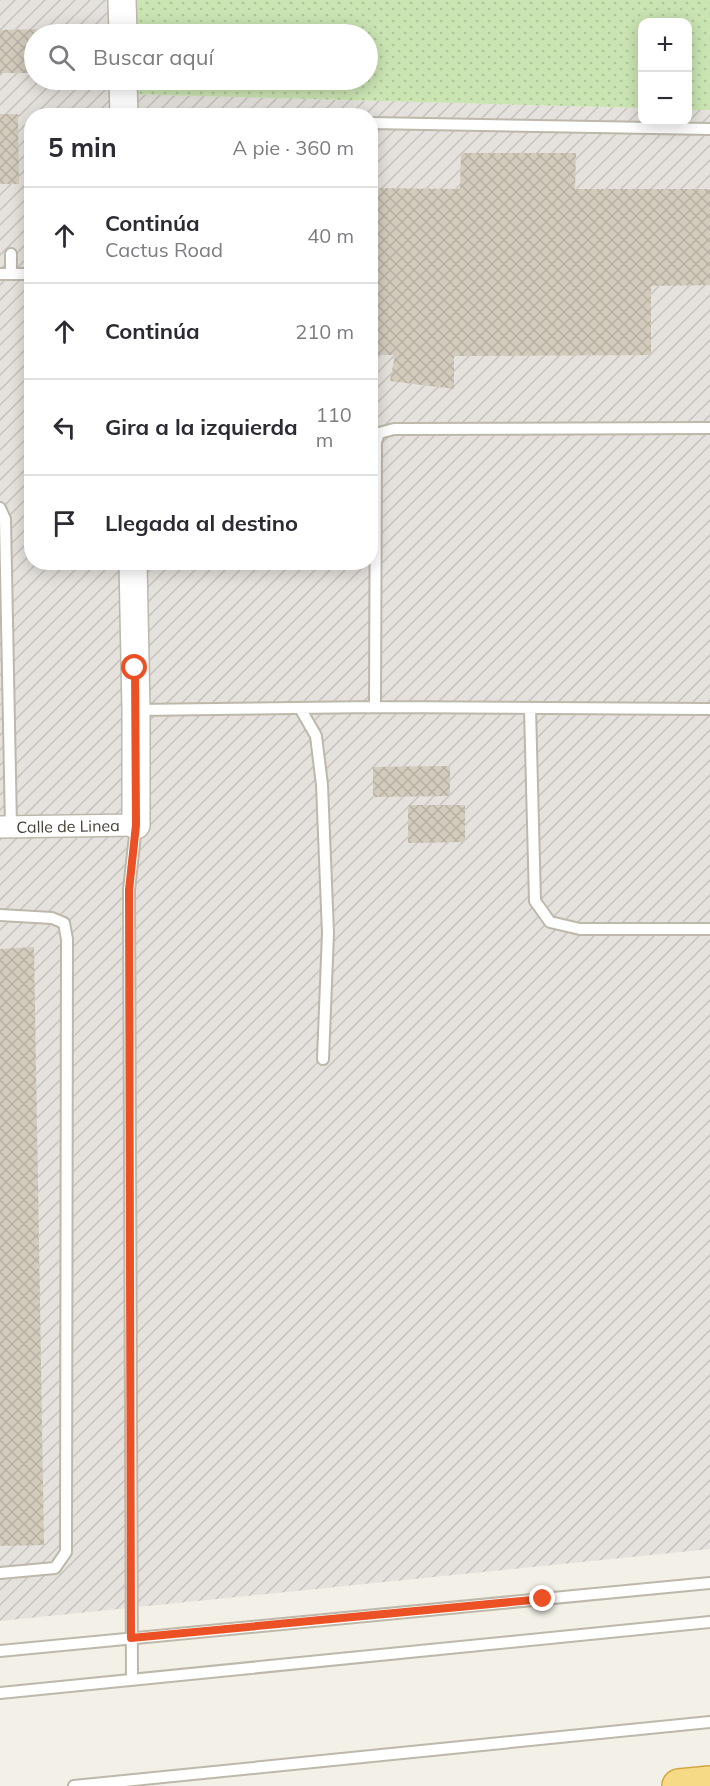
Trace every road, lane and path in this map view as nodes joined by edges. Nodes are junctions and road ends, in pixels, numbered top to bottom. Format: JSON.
{"nodes":[{"id":1,"x":122,"y":0,"type":"edge"},
{"id":2,"x":123,"y":24,"type":"edge"},
{"id":3,"x":123,"y":90,"type":"edge"},
{"id":4,"x":124,"y":108,"type":"edge"},
{"id":5,"x":378,"y":123,"type":"edge"},
{"id":6,"x":710,"y":129,"type":"edge"},
{"id":7,"x":11,"y":254,"type":"dead end"},
{"id":8,"x":6,"y":274,"type":"edge"},
{"id":9,"x":24,"y":274,"type":"edge"},
{"id":10,"x":710,"y":428,"type":"edge"},
{"id":11,"x":378,"y":436,"type":"edge"},
{"id":12,"x":0,"y":508,"type":"edge"},
{"id":13,"x":133,"y":570,"type":"edge"},
{"id":14,"x":376,"y":570,"type":"edge"},
{"id":15,"x":375,"y":707,"type":"junction"},
{"id":16,"x":300,"y":708,"type":"junction"},
{"id":17,"x":530,"y":708,"type":"junction"},
{"id":18,"x":710,"y":709,"type":"edge"},
{"id":19,"x":136,"y":710,"type":"junction"},
{"id":20,"x":136,"y":825,"type":"junction"},
{"id":21,"x":6,"y":827,"type":"edge"},
{"id":22,"x":0,"y":915,"type":"edge"},
{"id":23,"x":710,"y":929,"type":"edge"},
{"id":24,"x":322,"y":1059,"type":"dead end"},
{"id":25,"x":0,"y":1573,"type":"edge"},
{"id":26,"x":710,"y":1583,"type":"edge"},
{"id":27,"x":710,"y":1622,"type":"edge"},
{"id":28,"x":131,"y":1638,"type":"junction"},
{"id":29,"x":0,"y":1651,"type":"edge"},
{"id":30,"x":132,"y":1680,"type":"junction"},
{"id":31,"x":0,"y":1693,"type":"edge"},
{"id":32,"x":710,"y":1722,"type":"edge"},
{"id":33,"x":710,"y":1783,"type":"edge"},
{"id":34,"x":74,"y":1786,"type":"edge"},
{"id":35,"x":679,"y":1786,"type":"edge"}],
"edges":[{"from":1,"to":2,"type":"street"},
{"from":3,"to":4,"type":"street"},
{"from":5,"to":6,"type":"lane"},
{"from":7,"to":8,"type":"lane"},
{"from":8,"to":9,"type":"lane"},
{"from":10,"to":11,"type":"lane"},
{"from":12,"to":21,"type":"lane"},
{"from":13,"to":19,"type":"street"},
{"from":14,"to":15,"type":"lane"},
{"from":15,"to":16,"type":"lane"},
{"from":15,"to":17,"type":"lane"},
{"from":16,"to":19,"type":"lane"},
{"from":16,"to":24,"type":"lane"},
{"from":17,"to":18,"type":"lane"},
{"from":17,"to":23,"type":"lane"},
{"from":19,"to":20,"type":"street"},
{"from":20,"to":21,"type":"street","name":"Calle de Linea"},
{"from":20,"to":28,"type":"lane"},
{"from":22,"to":25,"type":"lane"},
{"from":26,"to":28,"type":"lane"},
{"from":27,"to":30,"type":"lane"},
{"from":28,"to":29,"type":"lane"},
{"from":28,"to":30,"type":"lane"},
{"from":30,"to":31,"type":"lane"},
{"from":32,"to":34,"type":"lane"},
{"from":33,"to":35,"type":"highway"}]}
